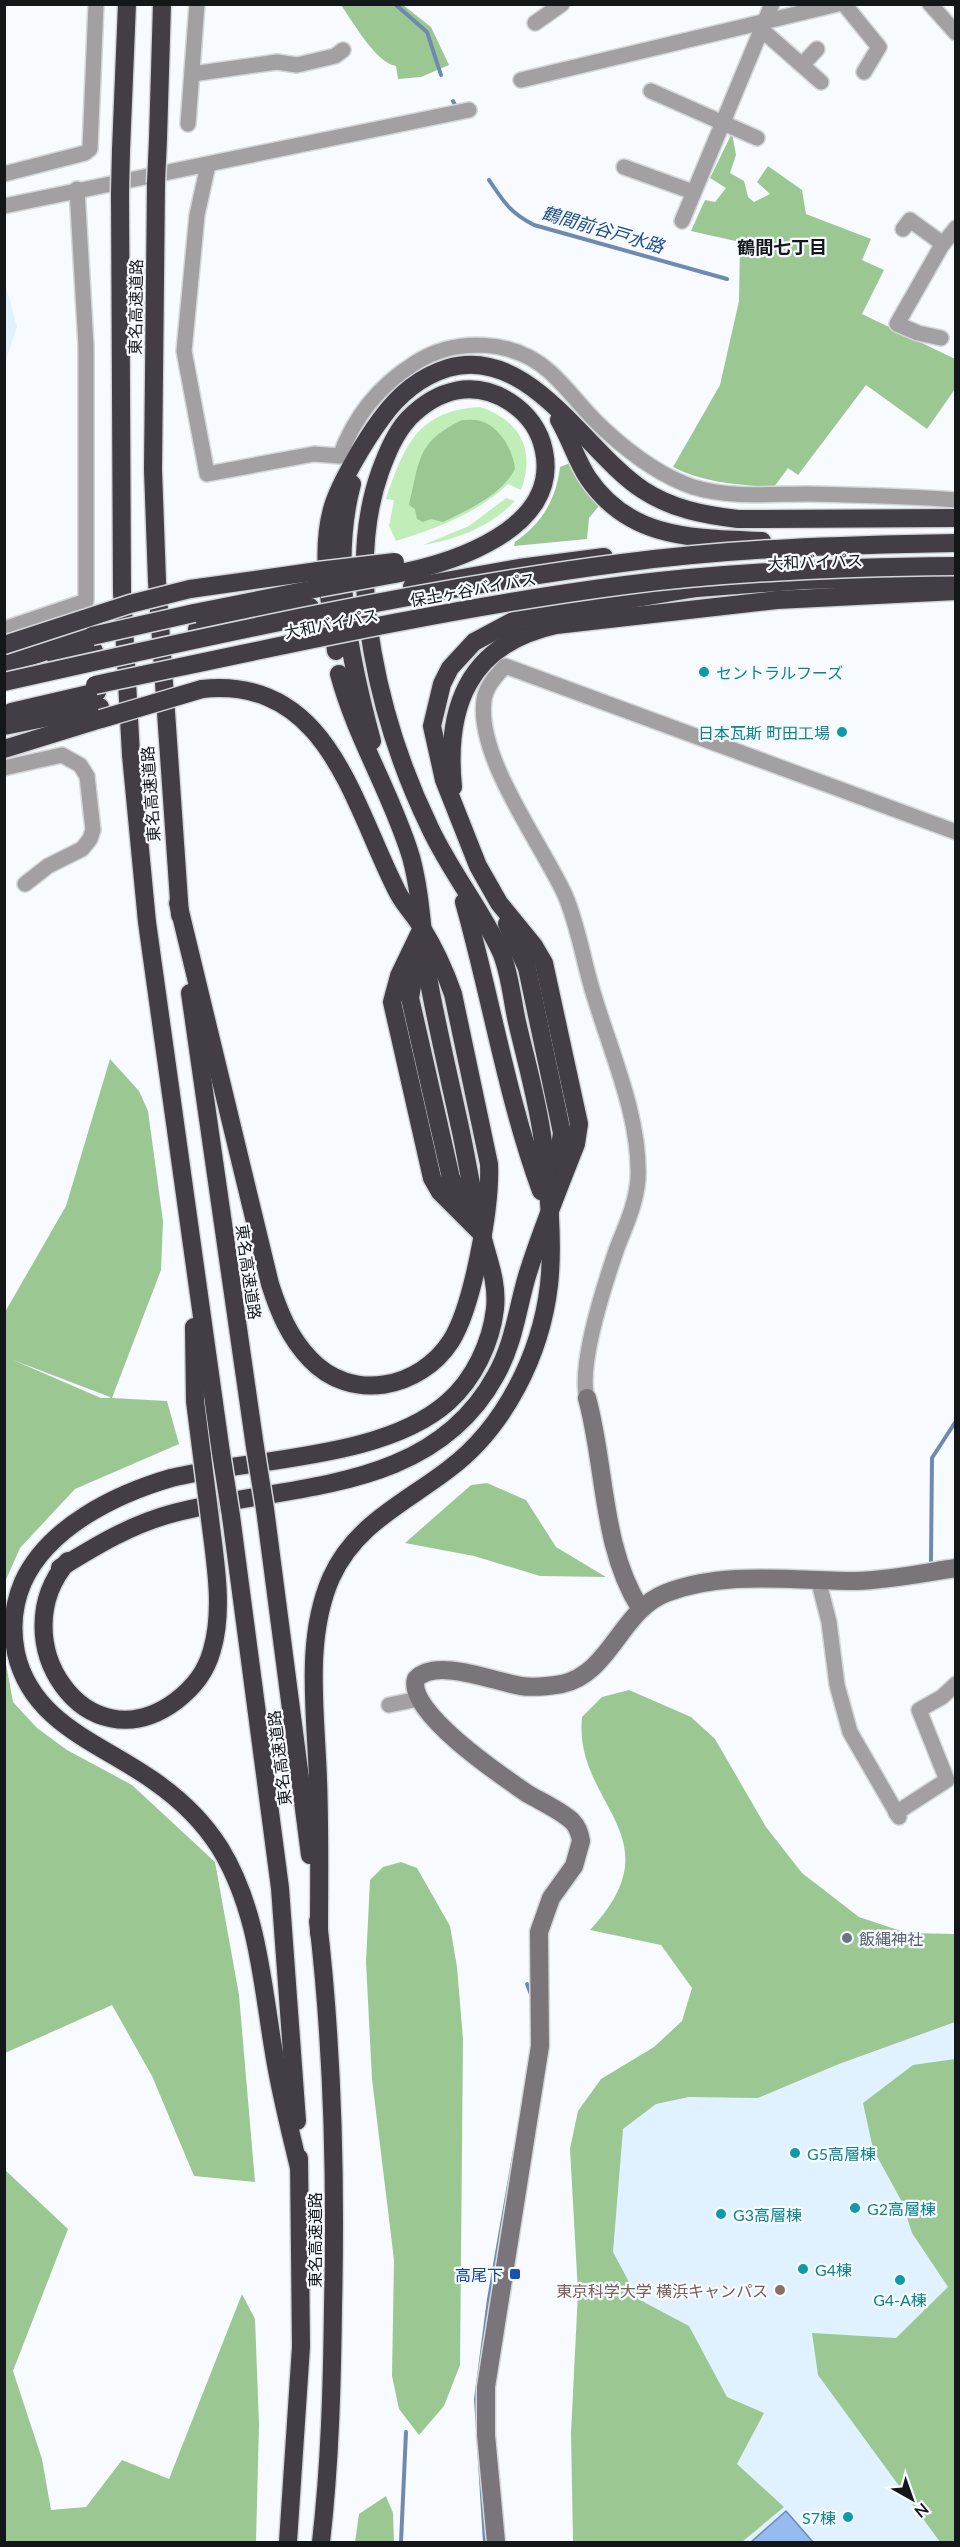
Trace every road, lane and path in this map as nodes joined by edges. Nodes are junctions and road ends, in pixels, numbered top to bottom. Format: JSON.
{"nodes":[{"id":1,"x":96,"y":4,"type":"edge"},
{"id":2,"x":127,"y":4,"type":"edge"},
{"id":3,"x":162,"y":4,"type":"edge"},
{"id":4,"x":197,"y":4,"type":"edge"},
{"id":5,"x":562,"y":4,"type":"edge"},
{"id":6,"x":772,"y":4,"type":"edge"},
{"id":7,"x":838,"y":4,"type":"edge"},
{"id":8,"x":844,"y":4,"type":"edge"},
{"id":9,"x":930,"y":4,"type":"edge"},
{"id":10,"x":535,"y":23,"type":"dead end"},
{"id":11,"x":763,"y":25,"type":"junction"},
{"id":12,"x":956,"y":33,"type":"edge"},
{"id":13,"x":817,"y":49,"type":"dead end"},
{"id":14,"x":335,"y":60,"type":"dead end"},
{"id":15,"x":802,"y":65,"type":"junction"},
{"id":16,"x":864,"y":72,"type":"dead end"},
{"id":17,"x":192,"y":74,"type":"junction"},
{"id":18,"x":521,"y":80,"type":"dead end"},
{"id":19,"x":821,"y":82,"type":"dead end"},
{"id":20,"x":651,"y":91,"type":"dead end"},
{"id":21,"x":469,"y":110,"type":"dead end"},
{"id":22,"x":723,"y":121,"type":"junction"},
{"id":23,"x":188,"y":124,"type":"dead end"},
{"id":24,"x":758,"y":138,"type":"dead end"},
{"id":25,"x":208,"y":165,"type":"junction"},
{"id":26,"x":624,"y":167,"type":"dead end"},
{"id":27,"x":4,"y":174,"type":"edge"},
{"id":28,"x":77,"y":189,"type":"junction"},
{"id":29,"x":693,"y":192,"type":"junction"},
{"id":30,"x":4,"y":206,"type":"edge"},
{"id":31,"x":682,"y":222,"type":"dead end"},
{"id":32,"x":903,"y":229,"type":"dead end"},
{"id":33,"x":950,"y":240,"type":"edge"},
{"id":34,"x":940,"y":338,"type":"dead end"},
{"id":35,"x":535,"y":390,"type":"junction"},
{"id":36,"x":365,"y":446,"type":"junction"},
{"id":37,"x":956,"y":500,"type":"edge"},
{"id":38,"x":956,"y":518,"type":"edge"},
{"id":39,"x":956,"y":538,"type":"edge"},
{"id":40,"x":762,"y":542,"type":"junction"},
{"id":41,"x":956,"y":543,"type":"edge"},
{"id":42,"x":956,"y":566,"type":"edge"},
{"id":43,"x":395,"y":576,"type":"junction"},
{"id":44,"x":956,"y":577,"type":"edge"},
{"id":45,"x":319,"y":588,"type":"junction"},
{"id":46,"x":696,"y":588,"type":"junction"},
{"id":47,"x":956,"y":591,"type":"edge"},
{"id":48,"x":4,"y":629,"type":"edge"},
{"id":49,"x":4,"y":645,"type":"edge"},
{"id":50,"x":330,"y":647,"type":"junction"},
{"id":51,"x":4,"y":667,"type":"edge"},
{"id":52,"x":339,"y":675,"type":"dead end"},
{"id":53,"x":4,"y":682,"type":"edge"},
{"id":54,"x":4,"y":706,"type":"edge"},
{"id":55,"x":99,"y":706,"type":"junction"},
{"id":56,"x":4,"y":714,"type":"edge"},
{"id":57,"x":4,"y":726,"type":"edge"},
{"id":58,"x":4,"y":749,"type":"edge"},
{"id":59,"x":4,"y":768,"type":"edge"},
{"id":60,"x":389,"y":800,"type":"junction"},
{"id":61,"x":455,"y":807,"type":"junction"},
{"id":62,"x":956,"y":832,"type":"edge"},
{"id":63,"x":457,"y":878,"type":"junction"},
{"id":64,"x":25,"y":884,"type":"dead end"},
{"id":65,"x":178,"y":903,"type":"junction"},
{"id":66,"x":495,"y":910,"type":"junction"},
{"id":67,"x":422,"y":928,"type":"junction"},
{"id":68,"x":510,"y":952,"type":"junction"},
{"id":69,"x":548,"y":1213,"type":"junction"},
{"id":70,"x":481,"y":1233,"type":"junction"},
{"id":71,"x":193,"y":1253,"type":"junction"},
{"id":72,"x":587,"y":1398,"type":"joint"},
{"id":73,"x":956,"y":1568,"type":"edge"},
{"id":74,"x":818,"y":1579,"type":"junction"},
{"id":75,"x":640,"y":1608,"type":"junction"},
{"id":76,"x":956,"y":1684,"type":"edge"},
{"id":77,"x":418,"y":1699,"type":"junction"},
{"id":78,"x":389,"y":1705,"type":"dead end"},
{"id":79,"x":319,"y":1934,"type":"junction"},
{"id":80,"x":299,"y":2168,"type":"junction"},
{"id":81,"x":288,"y":2542,"type":"edge"},
{"id":82,"x":321,"y":2542,"type":"edge"},
{"id":83,"x":496,"y":2542,"type":"edge"}],
"edges":[{"from":1,"to":27,"type":"street"},
{"from":2,"to":71,"type":"highway","name":"東名高速道路","bridge":true},
{"from":3,"to":65,"type":"highway","name":"東名高速道路","bridge":true},
{"from":4,"to":17,"type":"street"},
{"from":5,"to":10,"type":"street"},
{"from":6,"to":11,"type":"street"},
{"from":7,"to":11,"type":"street"},
{"from":8,"to":16,"type":"street"},
{"from":9,"to":12,"type":"street"},
{"from":11,"to":15,"type":"street"},
{"from":11,"to":18,"type":"street"},
{"from":11,"to":22,"type":"street"},
{"from":13,"to":15,"type":"street"},
{"from":14,"to":17,"type":"street"},
{"from":15,"to":19,"type":"street"},
{"from":17,"to":23,"type":"street"},
{"from":20,"to":22,"type":"street"},
{"from":21,"to":25,"type":"street"},
{"from":22,"to":24,"type":"street"},
{"from":22,"to":29,"type":"street"},
{"from":25,"to":28,"type":"street"},
{"from":25,"to":37,"type":"street"},
{"from":26,"to":29,"type":"street"},
{"from":28,"to":30,"type":"street"},
{"from":28,"to":48,"type":"street"},
{"from":29,"to":31,"type":"street"},
{"from":32,"to":33,"type":"street"},
{"from":33,"to":34,"type":"street"},
{"from":35,"to":36,"type":"highway"},
{"from":35,"to":38,"type":"highway"},
{"from":35,"to":40,"type":"highway"},
{"from":36,"to":50,"type":"highway"},
{"from":36,"to":60,"type":"highway"},
{"from":39,"to":40,"type":"highway","name":"大和バイパス"},
{"from":40,"to":43,"type":"highway","name":"大和バイパス"},
{"from":41,"to":53,"type":"highway","name":"保土ヶ谷バイパス","bridge":true},
{"from":42,"to":54,"type":"highway","name":"保土ヶ谷バイパス","bridge":true},
{"from":43,"to":45,"type":"highway","name":"大和バイパス"},
{"from":43,"to":45,"type":"highway","bridge":true},
{"from":43,"to":63,"type":"highway"},
{"from":44,"to":46,"type":"highway","name":"大和バイパス"},
{"from":45,"to":49,"type":"highway","bridge":true},
{"from":45,"to":51,"type":"highway","name":"大和バイパス"},
{"from":46,"to":50,"type":"highway","name":"大和バイパス"},
{"from":46,"to":61,"type":"highway"},
{"from":47,"to":61,"type":"highway"},
{"from":50,"to":55,"type":"highway","name":"大和バイパス"},
{"from":52,"to":60,"type":"highway"},
{"from":55,"to":56,"type":"highway","name":"大和バイパス"},
{"from":55,"to":57,"type":"highway"},
{"from":55,"to":58,"type":"highway"},
{"from":55,"to":67,"type":"highway","bridge":true},
{"from":59,"to":64,"type":"street"},
{"from":60,"to":67,"type":"highway"},
{"from":61,"to":66,"type":"highway"},
{"from":62,"to":72,"type":"street"},
{"from":63,"to":66,"type":"highway"},
{"from":63,"to":68,"type":"highway"},
{"from":63,"to":69,"type":"highway"},
{"from":65,"to":70,"type":"highway"},
{"from":65,"to":79,"type":"highway","name":"東名高速道路","bridge":true},
{"from":66,"to":68,"type":"highway"},
{"from":66,"to":69,"type":"highway"},
{"from":67,"to":70,"type":"highway"},
{"from":67,"to":70,"type":"highway"},
{"from":68,"to":69,"type":"highway"},
{"from":69,"to":71,"type":"highway","bridge":true},
{"from":69,"to":79,"type":"highway"},
{"from":70,"to":80,"type":"highway"},
{"from":71,"to":80,"type":"highway","name":"東名高速道路","bridge":true},
{"from":72,"to":75,"type":"street"},
{"from":73,"to":74,"type":"street"},
{"from":74,"to":75,"type":"street"},
{"from":74,"to":76,"type":"street"},
{"from":75,"to":77,"type":"street"},
{"from":77,"to":78,"type":"street"},
{"from":77,"to":83,"type":"street"},
{"from":79,"to":82,"type":"highway","name":"東名高速道路"},
{"from":80,"to":81,"type":"highway","name":"東名高速道路"}]}
